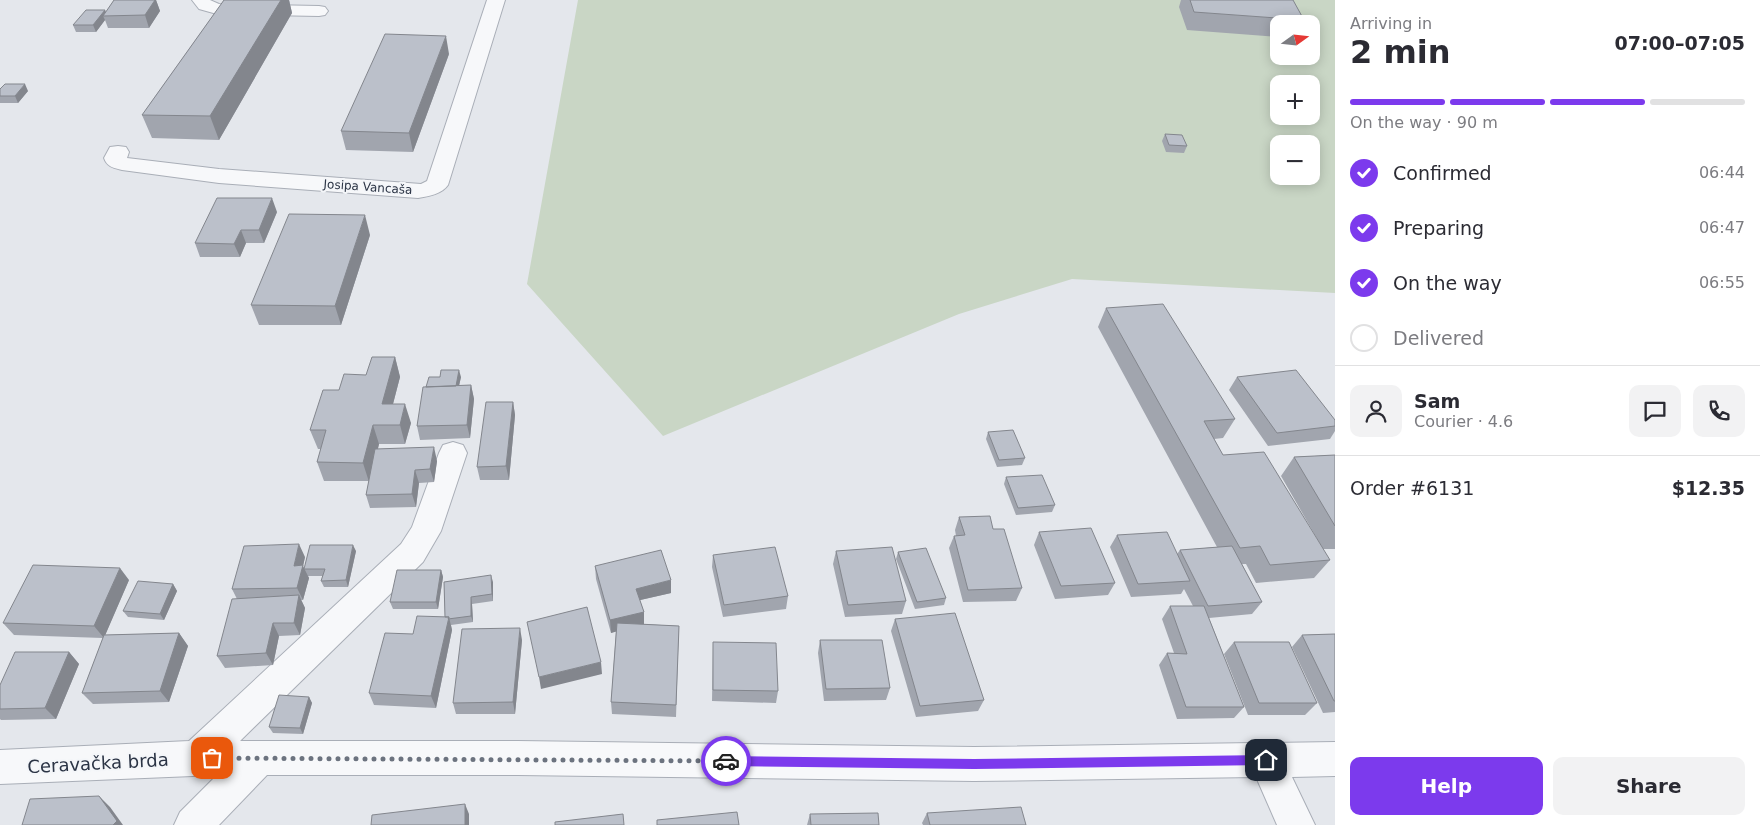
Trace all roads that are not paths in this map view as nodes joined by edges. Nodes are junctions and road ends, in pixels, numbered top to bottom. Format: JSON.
{"nodes":[{"id":1,"x":496,"y":0,"type":"edge"},
{"id":2,"x":209,"y":10,"type":"edge"},
{"id":3,"x":319,"y":12,"type":"dead end"},
{"id":4,"x":118,"y":152,"type":"dead end"},
{"id":5,"x":235,"y":155,"type":"dead end"},
{"id":6,"x":219,"y":176,"type":"junction"},
{"id":7,"x":453,"y":452,"type":"dead end"},
{"id":8,"x":197,"y":758,"type":"junction"},
{"id":9,"x":258,"y":759,"type":"junction"},
{"id":10,"x":1335,"y":759,"type":"edge"},
{"id":11,"x":1266,"y":760,"type":"junction"},
{"id":12,"x":0,"y":767,"type":"edge"},
{"id":13,"x":193,"y":825,"type":"edge"},
{"id":14,"x":1296,"y":825,"type":"edge"}],
"edges":[{"from":1,"to":6,"type":"street","name":"Josipa Vancaša"},
{"from":2,"to":3,"type":"street"},
{"from":4,"to":6,"type":"street","name":"Josipa Vancaša"},
{"from":5,"to":6,"type":"street"},
{"from":7,"to":8,"type":"street"},
{"from":8,"to":9,"type":"street","name":"Ceravačka brda"},
{"from":8,"to":12,"type":"street","name":"Ceravačka brda"},
{"from":9,"to":11,"type":"street","name":"Ceravačka brda"},
{"from":9,"to":13,"type":"street"},
{"from":10,"to":11,"type":"street","name":"Ceravačka brda"},
{"from":11,"to":14,"type":"street"}]}
